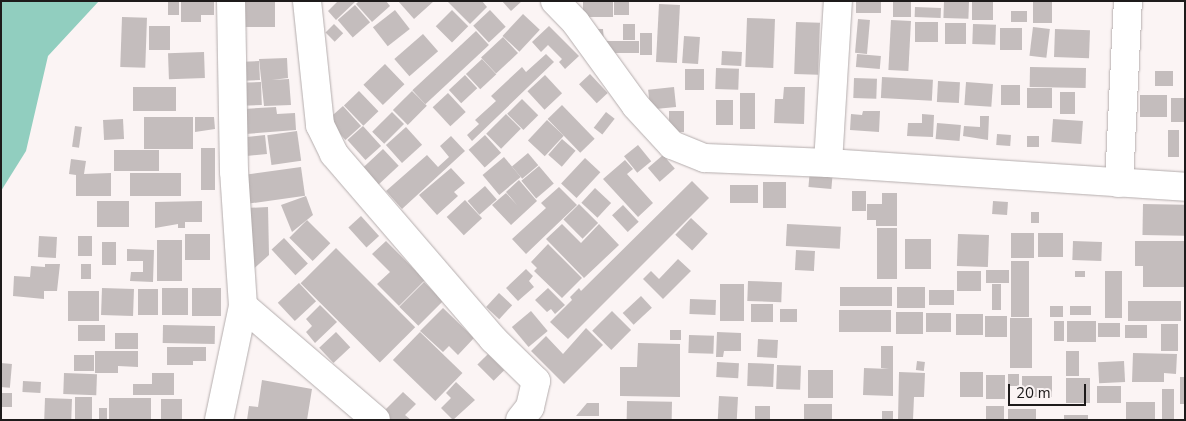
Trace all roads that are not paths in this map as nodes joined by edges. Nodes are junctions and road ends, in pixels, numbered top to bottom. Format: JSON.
{"nodes":[{"id":1,"x":231,"y":1,"type":"edge"},
{"id":2,"x":308,"y":1,"type":"edge"},
{"id":3,"x":555,"y":1,"type":"edge"},
{"id":4,"x":838,"y":1,"type":"edge"},
{"id":5,"x":1128,"y":1,"type":"edge"},
{"id":6,"x":828,"y":163,"type":"junction"},
{"id":7,"x":1119,"y":183,"type":"junction"},
{"id":8,"x":1185,"y":187,"type":"edge"},
{"id":9,"x":243,"y":306,"type":"junction"},
{"id":10,"x":219,"y":420,"type":"edge"},
{"id":11,"x":376,"y":420,"type":"edge"},
{"id":12,"x":520,"y":420,"type":"edge"}],
"edges":[{"from":1,"to":9,"type":"street"},
{"from":2,"to":12,"type":"street"},
{"from":3,"to":6,"type":"street"},
{"from":4,"to":6,"type":"street"},
{"from":5,"to":7,"type":"street"},
{"from":6,"to":7,"type":"street"},
{"from":7,"to":8,"type":"street"},
{"from":9,"to":10,"type":"street"},
{"from":9,"to":11,"type":"street"}]}
